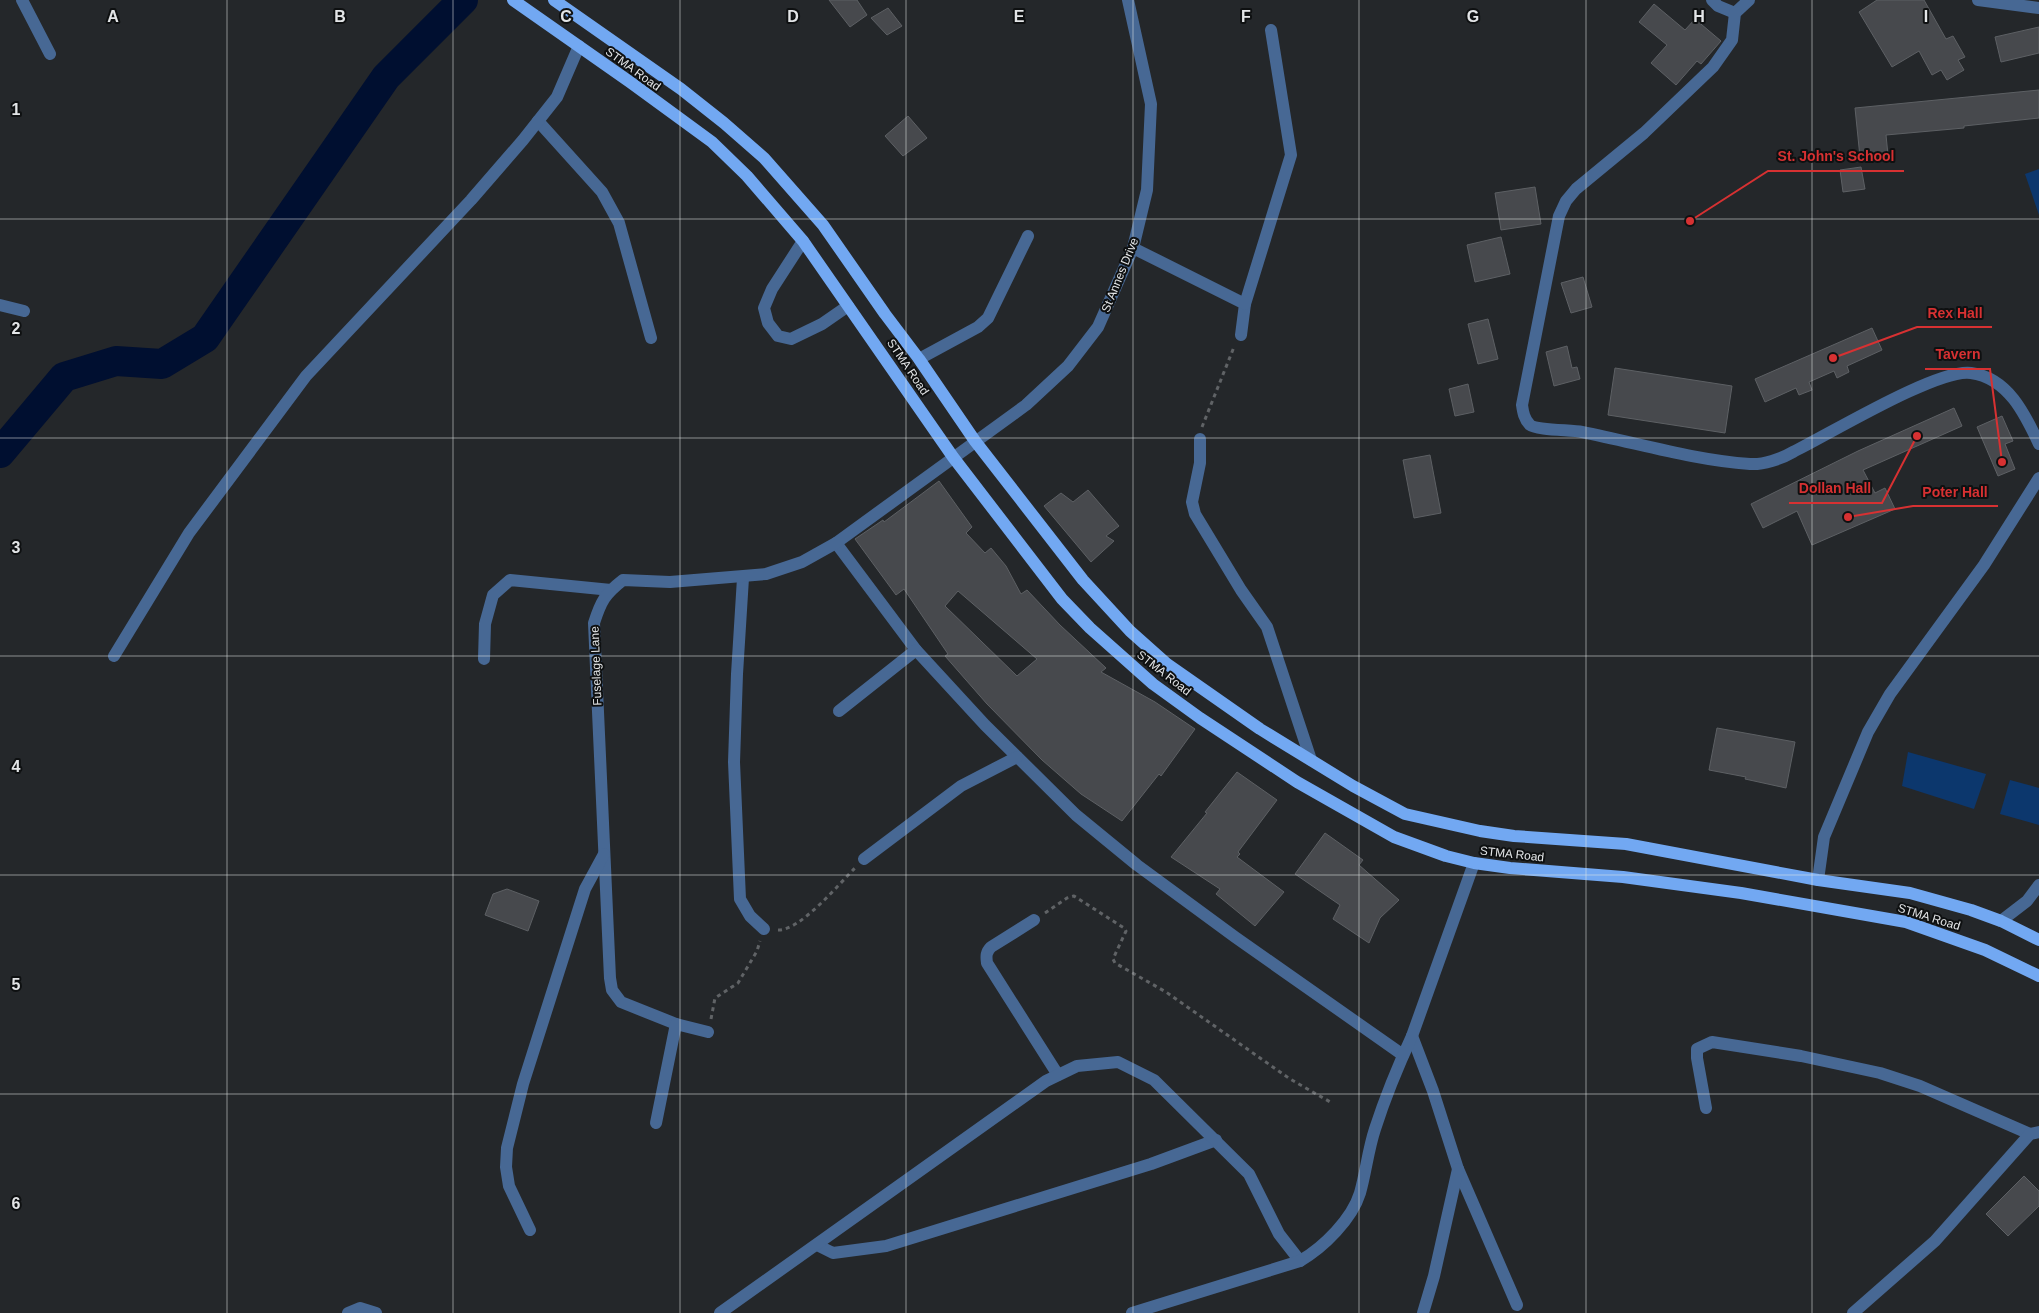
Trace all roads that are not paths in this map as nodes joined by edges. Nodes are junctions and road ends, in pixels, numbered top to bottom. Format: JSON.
{"nodes":[{"id":1,"x":22,"y":0,"type":"edge"},
{"id":2,"x":513,"y":0,"type":"edge"},
{"id":3,"x":554,"y":0,"type":"edge"},
{"id":4,"x":1128,"y":0,"type":"edge"},
{"id":5,"x":1712,"y":0,"type":"edge"},
{"id":6,"x":1749,"y":0,"type":"edge"},
{"id":7,"x":1978,"y":0,"type":"edge"},
{"id":8,"x":2039,"y":8,"type":"edge"},
{"id":9,"x":1735,"y":12,"type":"junction"},
{"id":10,"x":1271,"y":30,"type":"dead end"},
{"id":11,"x":579,"y":46,"type":"junction"},
{"id":12,"x":50,"y":54,"type":"dead end"},
{"id":13,"x":538,"y":121,"type":"junction"},
{"id":14,"x":1028,"y":236,"type":"dead end"},
{"id":15,"x":803,"y":241,"type":"junction"},
{"id":16,"x":1134,"y":248,"type":"junction"},
{"id":17,"x":1246,"y":304,"type":"junction"},
{"id":18,"x":0,"y":305,"type":"edge"},
{"id":19,"x":848,"y":306,"type":"junction"},
{"id":20,"x":24,"y":311,"type":"dead end"},
{"id":21,"x":1240,"y":335,"type":"road end"},
{"id":22,"x":651,"y":338,"type":"dead end"},
{"id":23,"x":919,"y":359,"type":"junction"},
{"id":24,"x":1200,"y":439,"type":"road end"},
{"id":25,"x":975,"y":441,"type":"junction"},
{"id":26,"x":2039,"y":444,"type":"edge"},
{"id":27,"x":953,"y":456,"type":"junction"},
{"id":28,"x":2039,"y":478,"type":"edge"},
{"id":29,"x":836,"y":542,"type":"junction"},
{"id":30,"x":742,"y":578,"type":"junction"},
{"id":31,"x":611,"y":590,"type":"junction"},
{"id":32,"x":916,"y":650,"type":"junction"},
{"id":33,"x":114,"y":656,"type":"dead end"},
{"id":34,"x":484,"y":659,"type":"dead end"},
{"id":35,"x":839,"y":711,"type":"dead end"},
{"id":36,"x":1017,"y":757,"type":"junction"},
{"id":37,"x":1311,"y":760,"type":"junction"},
{"id":38,"x":604,"y":854,"type":"junction"},
{"id":39,"x":864,"y":859,"type":"road end"},
{"id":40,"x":1474,"y":864,"type":"junction"},
{"id":41,"x":1818,"y":880,"type":"junction"},
{"id":42,"x":2039,"y":884,"type":"edge"},
{"id":43,"x":1034,"y":920,"type":"road end"},
{"id":44,"x":2001,"y":921,"type":"junction"},
{"id":45,"x":764,"y":929,"type":"road end"},
{"id":46,"x":2039,"y":940,"type":"edge"},
{"id":47,"x":2039,"y":976,"type":"edge"},
{"id":48,"x":676,"y":1024,"type":"junction"},
{"id":49,"x":708,"y":1032,"type":"road end"},
{"id":50,"x":1412,"y":1036,"type":"junction"},
{"id":51,"x":1403,"y":1055,"type":"junction"},
{"id":52,"x":1058,"y":1075,"type":"junction"},
{"id":53,"x":1706,"y":1108,"type":"dead end"},
{"id":54,"x":656,"y":1123,"type":"dead end"},
{"id":55,"x":2034,"y":1133,"type":"edge"},
{"id":56,"x":1216,"y":1140,"type":"junction"},
{"id":57,"x":1458,"y":1169,"type":"junction"},
{"id":58,"x":530,"y":1230,"type":"dead end"},
{"id":59,"x":817,"y":1245,"type":"junction"},
{"id":60,"x":1300,"y":1261,"type":"junction"},
{"id":61,"x":1517,"y":1305,"type":"dead end"},
{"id":62,"x":348,"y":1313,"type":"edge"},
{"id":63,"x":376,"y":1313,"type":"edge"},
{"id":64,"x":720,"y":1313,"type":"edge"},
{"id":65,"x":1132,"y":1313,"type":"edge"},
{"id":66,"x":1423,"y":1313,"type":"edge"},
{"id":67,"x":1853,"y":1313,"type":"edge"}],
"edges":[{"from":1,"to":12,"type":"street"},
{"from":2,"to":11,"type":"main road","name":"STMA Road"},
{"from":3,"to":23,"type":"main road","name":"STMA Road"},
{"from":4,"to":16,"type":"street","name":"St Annes Drive"},
{"from":5,"to":9,"type":"street"},
{"from":6,"to":9,"type":"street"},
{"from":7,"to":8,"type":"street"},
{"from":9,"to":26,"type":"street"},
{"from":10,"to":17,"type":"street"},
{"from":11,"to":13,"type":"street"},
{"from":11,"to":15,"type":"main road","name":"STMA Road"},
{"from":13,"to":22,"type":"street"},
{"from":13,"to":33,"type":"street"},
{"from":14,"to":23,"type":"street"},
{"from":15,"to":19,"type":"main road","name":"STMA Road"},
{"from":15,"to":19,"type":"street"},
{"from":16,"to":17,"type":"street"},
{"from":16,"to":25,"type":"street","name":"St Annes Drive"},
{"from":17,"to":21,"type":"street"},
{"from":18,"to":20,"type":"street"},
{"from":19,"to":27,"type":"main road","name":"STMA Road"},
{"from":23,"to":25,"type":"main road","name":"STMA Road"},
{"from":24,"to":37,"type":"street"},
{"from":25,"to":27,"type":"street","name":"St Annes Drive"},
{"from":25,"to":37,"type":"main road","name":"STMA Road"},
{"from":27,"to":29,"type":"street"},
{"from":27,"to":40,"type":"main road","name":"STMA Road"},
{"from":28,"to":41,"type":"street"},
{"from":29,"to":30,"type":"street"},
{"from":29,"to":32,"type":"street"},
{"from":30,"to":31,"type":"street"},
{"from":30,"to":45,"type":"street"},
{"from":31,"to":34,"type":"street"},
{"from":31,"to":38,"type":"street","name":"Fuselage Lane"},
{"from":32,"to":35,"type":"street"},
{"from":32,"to":36,"type":"street"},
{"from":36,"to":39,"type":"street"},
{"from":36,"to":51,"type":"street"},
{"from":37,"to":41,"type":"main road","name":"STMA Road"},
{"from":38,"to":48,"type":"street","name":"Fuselage Lane"},
{"from":38,"to":58,"type":"street"},
{"from":40,"to":47,"type":"main road","name":"STMA Road"},
{"from":40,"to":50,"type":"street"},
{"from":41,"to":44,"type":"main road","name":"STMA Road"},
{"from":42,"to":44,"type":"street"},
{"from":43,"to":52,"type":"street"},
{"from":44,"to":46,"type":"main road","name":"STMA Road"},
{"from":48,"to":49,"type":"street","name":"Fuselage Lane"},
{"from":48,"to":54,"type":"street"},
{"from":50,"to":51,"type":"street"},
{"from":50,"to":57,"type":"street"},
{"from":51,"to":60,"type":"street"},
{"from":52,"to":56,"type":"street"},
{"from":52,"to":59,"type":"street"},
{"from":53,"to":55,"type":"street"},
{"from":55,"to":67,"type":"street"},
{"from":56,"to":59,"type":"street"},
{"from":56,"to":60,"type":"street"},
{"from":57,"to":61,"type":"street"},
{"from":57,"to":66,"type":"street"},
{"from":59,"to":64,"type":"street"},
{"from":60,"to":65,"type":"street"},
{"from":62,"to":63,"type":"street"}]}
